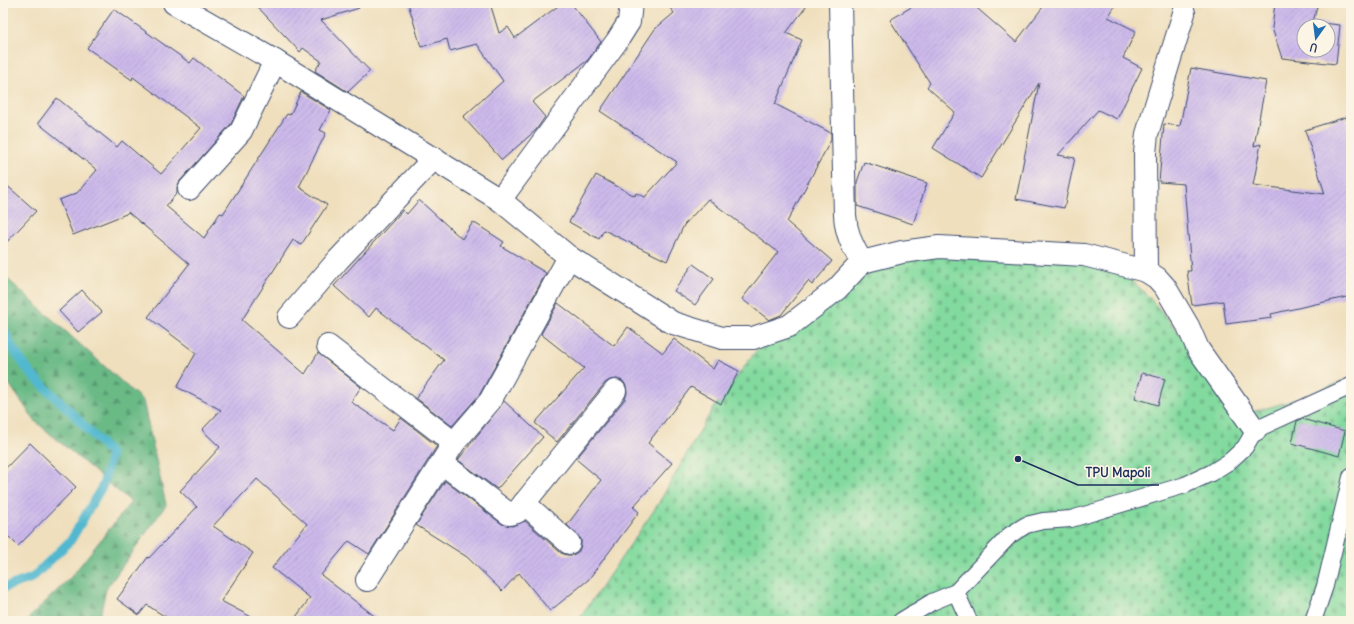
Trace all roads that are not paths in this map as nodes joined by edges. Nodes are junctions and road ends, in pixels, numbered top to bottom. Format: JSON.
{"nodes":[{"id":1,"x":174,"y":3,"type":"edge"},
{"id":2,"x":631,"y":3,"type":"edge"},
{"id":3,"x":840,"y":3,"type":"edge"},
{"id":4,"x":1184,"y":13,"type":"dead end"},
{"id":5,"x":275,"y":61,"type":"junction"},
{"id":6,"x":434,"y":158,"type":"junction"},
{"id":7,"x":188,"y":189,"type":"dead end"},
{"id":8,"x":500,"y":200,"type":"junction"},
{"id":9,"x":569,"y":257,"type":"junction"},
{"id":10,"x":862,"y":262,"type":"junction"},
{"id":11,"x":1146,"y":270,"type":"junction"},
{"id":12,"x":289,"y":316,"type":"dead end"},
{"id":13,"x":328,"y":346,"type":"dead end"},
{"id":14,"x":1351,"y":386,"type":"edge"},
{"id":15,"x":615,"y":391,"type":"dead end"},
{"id":16,"x":1255,"y":430,"type":"junction"},
{"id":17,"x":454,"y":443,"type":"junction"},
{"id":18,"x":442,"y":463,"type":"junction"},
{"id":19,"x":1351,"y":477,"type":"edge"},
{"id":20,"x":524,"y":503,"type":"junction"},
{"id":21,"x":569,"y":543,"type":"dead end"},
{"id":22,"x":367,"y":580,"type":"dead end"},
{"id":23,"x":956,"y":592,"type":"junction"},
{"id":24,"x":901,"y":621,"type":"edge"},
{"id":25,"x":969,"y":621,"type":"edge"},
{"id":26,"x":1313,"y":621,"type":"edge"}],
"edges":[{"from":1,"to":5,"type":"street"},
{"from":2,"to":8,"type":"street"},
{"from":3,"to":10,"type":"street"},
{"from":4,"to":11,"type":"street"},
{"from":5,"to":6,"type":"street"},
{"from":5,"to":7,"type":"street"},
{"from":6,"to":8,"type":"street"},
{"from":6,"to":12,"type":"street"},
{"from":8,"to":9,"type":"street"},
{"from":9,"to":10,"type":"street"},
{"from":9,"to":17,"type":"street"},
{"from":10,"to":11,"type":"street"},
{"from":11,"to":16,"type":"street"},
{"from":13,"to":17,"type":"street"},
{"from":14,"to":16,"type":"lane"},
{"from":15,"to":20,"type":"street"},
{"from":16,"to":23,"type":"lane"},
{"from":17,"to":18,"type":"street"},
{"from":18,"to":20,"type":"street"},
{"from":18,"to":22,"type":"street"},
{"from":19,"to":26,"type":"lane"},
{"from":20,"to":21,"type":"street"},
{"from":23,"to":24,"type":"lane"},
{"from":23,"to":25,"type":"lane"}]}
